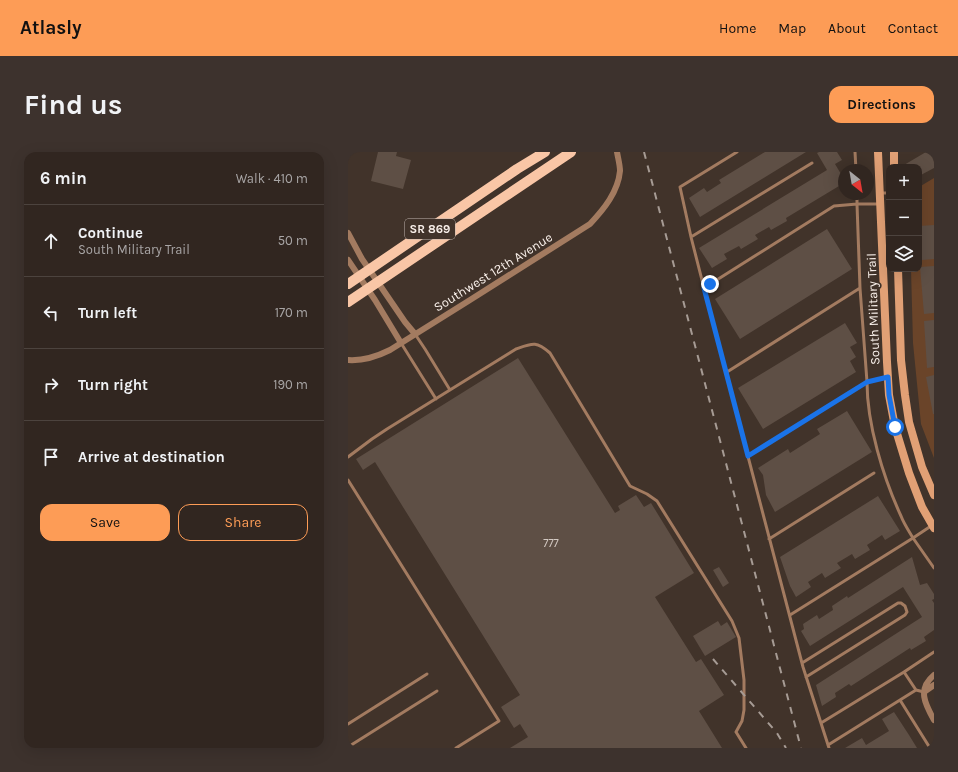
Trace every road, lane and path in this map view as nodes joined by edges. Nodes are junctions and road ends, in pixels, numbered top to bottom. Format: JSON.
{"nodes":[{"id":1,"x":545,"y":152,"type":"edge"},
{"id":2,"x":571,"y":152,"type":"edge"},
{"id":3,"x":617,"y":152,"type":"edge"},
{"id":4,"x":737,"y":152,"type":"edge"},
{"id":5,"x":855,"y":152,"type":"edge"},
{"id":6,"x":878,"y":152,"type":"edge"},
{"id":7,"x":894,"y":152,"type":"edge"},
{"id":8,"x":812,"y":163,"type":"dead end"},
{"id":9,"x":856,"y":164,"type":"edge"},
{"id":10,"x":894,"y":164,"type":"edge"},
{"id":11,"x":886,"y":192,"type":"edge"},
{"id":12,"x":880,"y":193,"type":"junction"},
{"id":13,"x":857,"y":200,"type":"edge"},
{"id":14,"x":857,"y":204,"type":"junction"},
{"id":15,"x":880,"y":204,"type":"junction"},
{"id":16,"x":348,"y":233,"type":"edge"},
{"id":17,"x":691,"y":237,"type":"junction"},
{"id":18,"x":348,"y":260,"type":"edge"},
{"id":19,"x":370,"y":270,"type":"junction"},
{"id":20,"x":898,"y":272,"type":"edge"},
{"id":21,"x":359,"y":277,"type":"junction"},
{"id":22,"x":378,"y":282,"type":"junction"},
{"id":23,"x":348,"y":284,"type":"edge"},
{"id":24,"x":704,"y":288,"type":"junction"},
{"id":25,"x":860,"y":288,"type":"junction"},
{"id":26,"x":368,"y":289,"type":"junction"},
{"id":27,"x":348,"y":302,"type":"edge"},
{"id":28,"x":415,"y":334,"type":"junction"},
{"id":29,"x":401,"y":343,"type":"junction"},
{"id":30,"x":348,"y":360,"type":"edge"},
{"id":31,"x":727,"y":372,"type":"junction"},
{"id":32,"x":888,"y":377,"type":"junction"},
{"id":33,"x":867,"y":382,"type":"junction"},
{"id":34,"x":450,"y":390,"type":"junction"},
{"id":35,"x":436,"y":399,"type":"junction"},
{"id":36,"x":748,"y":456,"type":"junction"},
{"id":37,"x":348,"y":457,"type":"edge"},
{"id":38,"x":874,"y":473,"type":"dead end"},
{"id":39,"x":348,"y":480,"type":"edge"},
{"id":40,"x":934,"y":495,"type":"edge"},
{"id":41,"x":933,"y":527,"type":"edge"},
{"id":42,"x":769,"y":538,"type":"junction"},
{"id":43,"x":913,"y":538,"type":"junction"},
{"id":44,"x":934,"y":568,"type":"edge"},
{"id":45,"x":790,"y":616,"type":"junction"},
{"id":46,"x":934,"y":652,"type":"edge"},
{"id":47,"x":802,"y":663,"type":"junction"},
{"id":48,"x":904,"y":672,"type":"junction"},
{"id":49,"x":427,"y":674,"type":"dead end"},
{"id":50,"x":934,"y":675,"type":"edge"},
{"id":51,"x":806,"y":677,"type":"junction"},
{"id":52,"x":934,"y":685,"type":"edge"},
{"id":53,"x":916,"y":690,"type":"junction"},
{"id":54,"x":437,"y":691,"type":"dead end"},
{"id":55,"x":924,"y":692,"type":"junction"},
{"id":56,"x":900,"y":700,"type":"junction"},
{"id":57,"x":931,"y":710,"type":"edge"},
{"id":58,"x":934,"y":720,"type":"edge"},
{"id":59,"x":821,"y":723,"type":"junction"},
{"id":60,"x":348,"y":724,"type":"edge"},
{"id":61,"x":348,"y":747,"type":"edge"},
{"id":62,"x":828,"y":747,"type":"edge"},
{"id":63,"x":456,"y":748,"type":"edge"},
{"id":64,"x":746,"y":748,"type":"edge"},
{"id":65,"x":930,"y":748,"type":"edge"}],
"edges":[{"from":1,"to":19,"type":"main road","number":"SR 869"},
{"from":2,"to":22,"type":"main road","number":"SR 869"},
{"from":3,"to":28,"type":"street","name":"Southwest 12th Avenue"},
{"from":4,"to":17,"type":"lane"},
{"from":5,"to":9,"type":"lane"},
{"from":6,"to":12,"type":"street","name":"South Military Trail"},
{"from":7,"to":10,"type":"street"},
{"from":8,"to":17,"type":"lane"},
{"from":11,"to":12,"type":"lane"},
{"from":12,"to":15,"type":"street","name":"South Military Trail"},
{"from":13,"to":14,"type":"lane"},
{"from":14,"to":15,"type":"lane"},
{"from":14,"to":24,"type":"lane"},
{"from":14,"to":25,"type":"lane"},
{"from":15,"to":32,"type":"street","name":"South Military Trail"},
{"from":16,"to":19,"type":"street"},
{"from":17,"to":24,"type":"lane"},
{"from":18,"to":21,"type":"street"},
{"from":19,"to":21,"type":"main road","number":"SR 869"},
{"from":19,"to":22,"type":"street"},
{"from":20,"to":40,"type":"street","name":"South Military Trail"},
{"from":21,"to":23,"type":"main road","number":"SR 869"},
{"from":21,"to":26,"type":"street"},
{"from":22,"to":26,"type":"main road","number":"SR 869"},
{"from":22,"to":28,"type":"street"},
{"from":24,"to":31,"type":"lane"},
{"from":25,"to":31,"type":"lane"},
{"from":25,"to":33,"type":"lane"},
{"from":26,"to":27,"type":"main road","number":"SR 869"},
{"from":26,"to":29,"type":"street"},
{"from":28,"to":29,"type":"street","name":"Southwest 12th Avenue"},
{"from":28,"to":34,"type":"lane"},
{"from":29,"to":30,"type":"street","name":"Southwest 12th Avenue"},
{"from":29,"to":35,"type":"lane"},
{"from":31,"to":36,"type":"lane"},
{"from":32,"to":33,"type":"lane"},
{"from":32,"to":41,"type":"street","name":"South Military Trail"},
{"from":33,"to":36,"type":"lane"},
{"from":33,"to":43,"type":"lane"},
{"from":34,"to":35,"type":"lane"},
{"from":34,"to":64,"type":"lane"},
{"from":35,"to":37,"type":"lane"},
{"from":36,"to":42,"type":"lane"},
{"from":38,"to":42,"type":"lane"},
{"from":39,"to":63,"type":"lane"},
{"from":41,"to":43,"type":"lane"},
{"from":42,"to":45,"type":"lane"},
{"from":43,"to":44,"type":"lane"},
{"from":43,"to":45,"type":"lane"},
{"from":45,"to":47,"type":"lane"},
{"from":46,"to":48,"type":"lane"},
{"from":47,"to":51,"type":"lane"},
{"from":47,"to":51,"type":"lane"},
{"from":48,"to":53,"type":"lane"},
{"from":48,"to":59,"type":"lane"},
{"from":49,"to":60,"type":"lane"},
{"from":50,"to":55,"type":"street"},
{"from":51,"to":59,"type":"lane"},
{"from":52,"to":55,"type":"street"},
{"from":53,"to":55,"type":"lane"},
{"from":53,"to":56,"type":"lane"},
{"from":54,"to":61,"type":"lane"},
{"from":55,"to":57,"type":"street"},
{"from":56,"to":62,"type":"lane"},
{"from":56,"to":65,"type":"lane"},
{"from":57,"to":58,"type":"street"},
{"from":59,"to":62,"type":"lane"}]}
